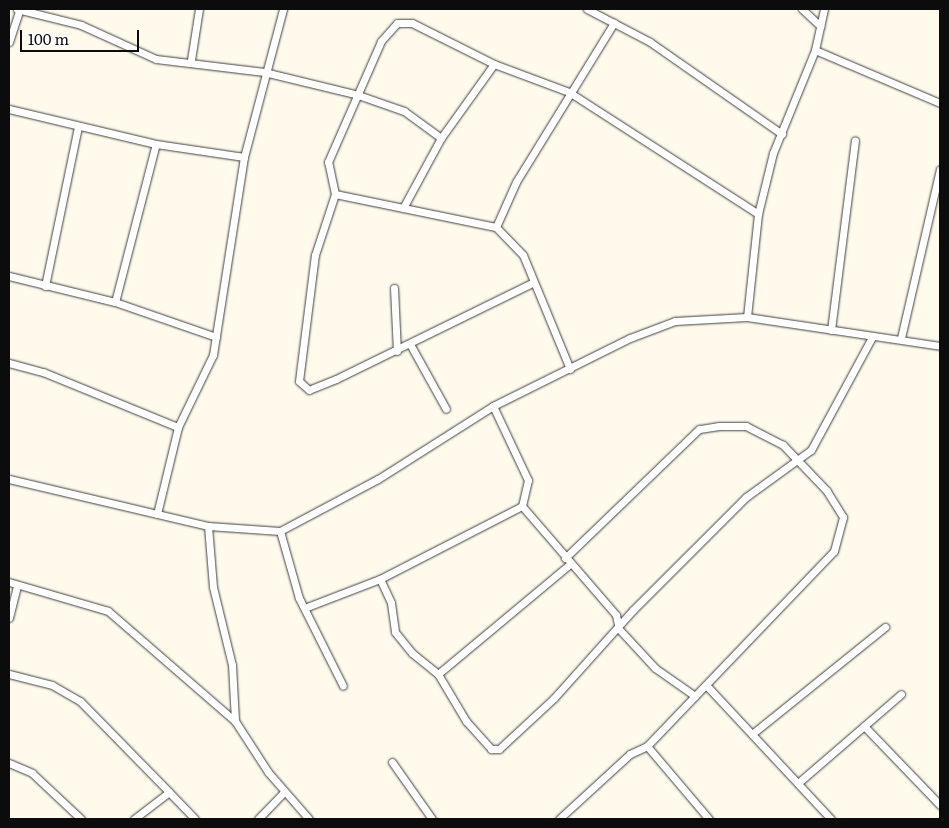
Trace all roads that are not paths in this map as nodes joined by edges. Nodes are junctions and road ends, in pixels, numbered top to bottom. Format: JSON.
{"nodes":[{"id":1,"x":199,"y":9,"type":"edge"},
{"id":2,"x":283,"y":9,"type":"edge"},
{"id":3,"x":587,"y":9,"type":"edge"},
{"id":4,"x":806,"y":9,"type":"edge"},
{"id":5,"x":824,"y":9,"type":"edge"},
{"id":6,"x":18,"y":10,"type":"edge"},
{"id":7,"x":614,"y":23,"type":"junction"},
{"id":8,"x":820,"y":26,"type":"junction"},
{"id":9,"x":9,"y":42,"type":"edge"},
{"id":10,"x":815,"y":50,"type":"junction"},
{"id":11,"x":191,"y":60,"type":"junction"},
{"id":12,"x":494,"y":64,"type":"junction"},
{"id":13,"x":264,"y":72,"type":"junction"},
{"id":14,"x":569,"y":92,"type":"junction"},
{"id":15,"x":358,"y":95,"type":"junction"},
{"id":16,"x":940,"y":103,"type":"edge"},
{"id":17,"x":9,"y":109,"type":"edge"},
{"id":18,"x":78,"y":127,"type":"junction"},
{"id":19,"x":782,"y":134,"type":"junction"},
{"id":20,"x":441,"y":138,"type":"junction"},
{"id":21,"x":855,"y":141,"type":"dead end"},
{"id":22,"x":156,"y":144,"type":"junction"},
{"id":23,"x":244,"y":157,"type":"junction"},
{"id":24,"x":940,"y":170,"type":"edge"},
{"id":25,"x":335,"y":194,"type":"junction"},
{"id":26,"x":403,"y":208,"type":"junction"},
{"id":27,"x":758,"y":214,"type":"junction"},
{"id":28,"x":496,"y":227,"type":"junction"},
{"id":29,"x":9,"y":276,"type":"edge"},
{"id":30,"x":532,"y":283,"type":"junction"},
{"id":31,"x":45,"y":286,"type":"junction"},
{"id":32,"x":394,"y":288,"type":"dead end"},
{"id":33,"x":115,"y":302,"type":"junction"},
{"id":34,"x":747,"y":317,"type":"junction"},
{"id":35,"x":831,"y":330,"type":"junction"},
{"id":36,"x":216,"y":337,"type":"junction"},
{"id":37,"x":872,"y":337,"type":"junction"},
{"id":38,"x":901,"y":338,"type":"junction"},
{"id":39,"x":410,"y":344,"type":"junction"},
{"id":40,"x":940,"y":346,"type":"edge"},
{"id":41,"x":397,"y":351,"type":"junction"},
{"id":42,"x":9,"y":363,"type":"edge"},
{"id":43,"x":570,"y":370,"type":"junction"},
{"id":44,"x":493,"y":406,"type":"junction"},
{"id":45,"x":446,"y":409,"type":"dead end"},
{"id":46,"x":178,"y":428,"type":"junction"},
{"id":47,"x":800,"y":462,"type":"junction"},
{"id":48,"x":9,"y":479,"type":"edge"},
{"id":49,"x":522,"y":506,"type":"junction"},
{"id":50,"x":157,"y":514,"type":"junction"},
{"id":51,"x":208,"y":526,"type":"junction"},
{"id":52,"x":280,"y":531,"type":"junction"},
{"id":53,"x":565,"y":558,"type":"junction"},
{"id":54,"x":570,"y":564,"type":"junction"},
{"id":55,"x":380,"y":579,"type":"junction"},
{"id":56,"x":9,"y":582,"type":"edge"},
{"id":57,"x":17,"y":585,"type":"junction"},
{"id":58,"x":307,"y":607,"type":"junction"},
{"id":59,"x":9,"y":618,"type":"edge"},
{"id":60,"x":885,"y":626,"type":"dead end"},
{"id":61,"x":619,"y":629,"type":"junction"},
{"id":62,"x":9,"y":674,"type":"edge"},
{"id":63,"x":438,"y":674,"type":"junction"},
{"id":64,"x":343,"y":686,"type":"dead end"},
{"id":65,"x":706,"y":686,"type":"junction"},
{"id":66,"x":901,"y":694,"type":"dead end"},
{"id":67,"x":695,"y":696,"type":"junction"},
{"id":68,"x":235,"y":721,"type":"junction"},
{"id":69,"x":864,"y":726,"type":"junction"},
{"id":70,"x":752,"y":734,"type":"junction"},
{"id":71,"x":647,"y":746,"type":"junction"},
{"id":72,"x":392,"y":762,"type":"dead end"},
{"id":73,"x":9,"y":763,"type":"edge"},
{"id":74,"x":798,"y":782,"type":"junction"},
{"id":75,"x":169,"y":792,"type":"junction"},
{"id":76,"x":284,"y":792,"type":"junction"},
{"id":77,"x":940,"y":805,"type":"edge"},
{"id":78,"x":81,"y":819,"type":"edge"},
{"id":79,"x":134,"y":819,"type":"edge"},
{"id":80,"x":194,"y":819,"type":"edge"},
{"id":81,"x":258,"y":819,"type":"edge"},
{"id":82,"x":309,"y":819,"type":"edge"},
{"id":83,"x":432,"y":819,"type":"edge"},
{"id":84,"x":559,"y":819,"type":"edge"},
{"id":85,"x":709,"y":819,"type":"edge"},
{"id":86,"x":832,"y":819,"type":"edge"}],
"edges":[{"from":1,"to":11,"type":"street"},
{"from":2,"to":13,"type":"street"},
{"from":3,"to":7,"type":"street"},
{"from":4,"to":8,"type":"street"},
{"from":5,"to":8,"type":"street"},
{"from":6,"to":9,"type":"street"},
{"from":6,"to":11,"type":"street"},
{"from":7,"to":14,"type":"street"},
{"from":7,"to":19,"type":"street"},
{"from":8,"to":10,"type":"street"},
{"from":10,"to":16,"type":"street"},
{"from":10,"to":19,"type":"street"},
{"from":11,"to":13,"type":"street"},
{"from":12,"to":14,"type":"street"},
{"from":12,"to":15,"type":"street"},
{"from":12,"to":20,"type":"street"},
{"from":13,"to":15,"type":"street"},
{"from":13,"to":23,"type":"street"},
{"from":14,"to":27,"type":"street"},
{"from":14,"to":28,"type":"street"},
{"from":15,"to":20,"type":"street"},
{"from":15,"to":25,"type":"street"},
{"from":17,"to":18,"type":"street"},
{"from":18,"to":22,"type":"street"},
{"from":18,"to":31,"type":"street"},
{"from":19,"to":27,"type":"street"},
{"from":20,"to":26,"type":"street"},
{"from":21,"to":35,"type":"street"},
{"from":22,"to":23,"type":"street"},
{"from":22,"to":33,"type":"street"},
{"from":23,"to":36,"type":"street"},
{"from":24,"to":38,"type":"street"},
{"from":25,"to":26,"type":"street"},
{"from":25,"to":41,"type":"street"},
{"from":26,"to":28,"type":"street"},
{"from":27,"to":34,"type":"street"},
{"from":28,"to":30,"type":"street"},
{"from":29,"to":31,"type":"street"},
{"from":30,"to":39,"type":"street"},
{"from":30,"to":43,"type":"street"},
{"from":31,"to":33,"type":"street"},
{"from":32,"to":41,"type":"street"},
{"from":33,"to":36,"type":"street"},
{"from":34,"to":35,"type":"street"},
{"from":34,"to":43,"type":"street"},
{"from":35,"to":37,"type":"street"},
{"from":36,"to":46,"type":"street"},
{"from":37,"to":38,"type":"street"},
{"from":37,"to":47,"type":"street"},
{"from":38,"to":40,"type":"street"},
{"from":39,"to":41,"type":"street"},
{"from":39,"to":45,"type":"street"},
{"from":42,"to":46,"type":"street"},
{"from":43,"to":44,"type":"street"},
{"from":44,"to":49,"type":"street"},
{"from":44,"to":52,"type":"street"},
{"from":46,"to":50,"type":"street"},
{"from":47,"to":53,"type":"street"},
{"from":47,"to":61,"type":"street"},
{"from":47,"to":65,"type":"street"},
{"from":48,"to":50,"type":"street"},
{"from":49,"to":53,"type":"street"},
{"from":49,"to":55,"type":"street"},
{"from":50,"to":51,"type":"street"},
{"from":51,"to":52,"type":"street"},
{"from":51,"to":68,"type":"street"},
{"from":52,"to":58,"type":"street"},
{"from":53,"to":54,"type":"street"},
{"from":54,"to":61,"type":"street"},
{"from":54,"to":63,"type":"street"},
{"from":55,"to":58,"type":"street"},
{"from":55,"to":63,"type":"street"},
{"from":56,"to":57,"type":"street"},
{"from":57,"to":59,"type":"street"},
{"from":57,"to":68,"type":"street"},
{"from":58,"to":64,"type":"street"},
{"from":60,"to":70,"type":"street"},
{"from":61,"to":63,"type":"street"},
{"from":61,"to":67,"type":"street"},
{"from":62,"to":75,"type":"street"},
{"from":65,"to":67,"type":"street"},
{"from":65,"to":70,"type":"street"},
{"from":66,"to":69,"type":"street"},
{"from":67,"to":71,"type":"street"},
{"from":68,"to":76,"type":"street"},
{"from":69,"to":74,"type":"street"},
{"from":69,"to":77,"type":"street"},
{"from":70,"to":74,"type":"street"},
{"from":71,"to":84,"type":"street"},
{"from":71,"to":85,"type":"street"},
{"from":72,"to":83,"type":"street"},
{"from":73,"to":78,"type":"street"},
{"from":74,"to":86,"type":"street"},
{"from":75,"to":79,"type":"street"},
{"from":75,"to":80,"type":"street"},
{"from":76,"to":81,"type":"street"},
{"from":76,"to":82,"type":"street"}]}
